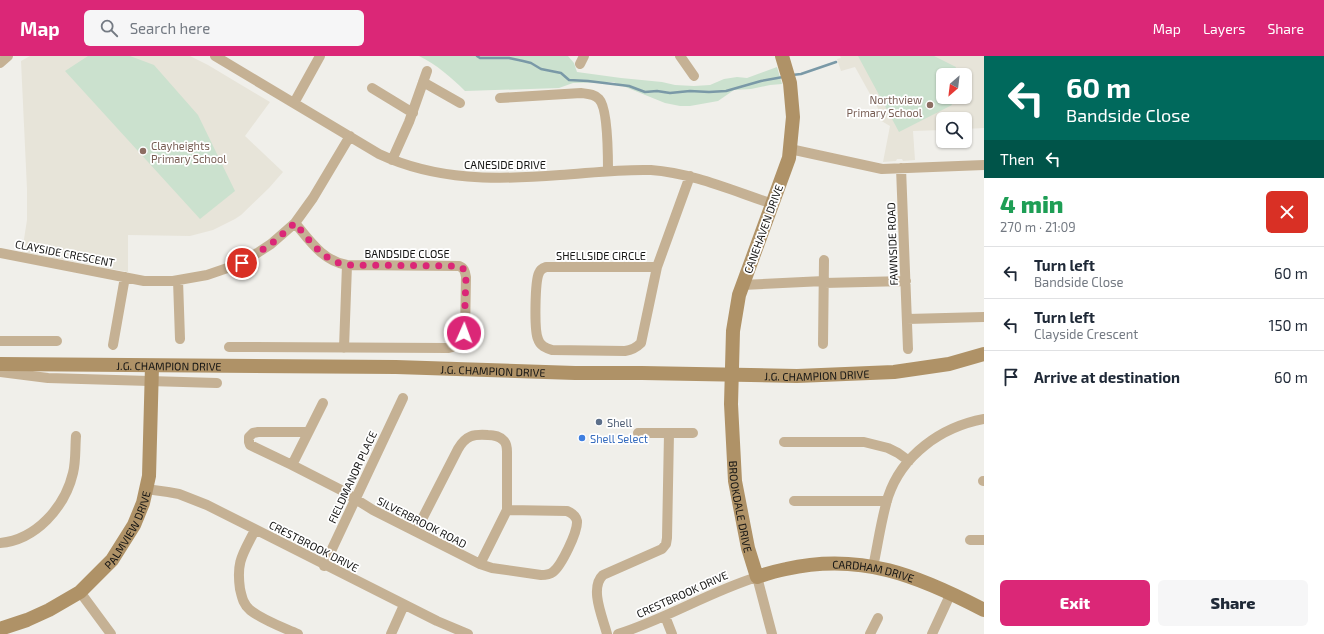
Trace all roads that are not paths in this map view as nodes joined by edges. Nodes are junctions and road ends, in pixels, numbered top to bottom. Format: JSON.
{"nodes":[{"id":1,"x":8,"y":56,"type":"edge"},
{"id":2,"x":215,"y":56,"type":"edge"},
{"id":3,"x":320,"y":56,"type":"edge"},
{"id":4,"x":680,"y":56,"type":"edge"},
{"id":5,"x":230,"y":60,"type":"edge"},
{"id":6,"x":0,"y":63,"type":"edge"},
{"id":7,"x":784,"y":63,"type":"edge"},
{"id":8,"x":427,"y":71,"type":"dead end"},
{"id":9,"x":694,"y":76,"type":"dead end"},
{"id":10,"x":423,"y":82,"type":"junction"},
{"id":11,"x":372,"y":88,"type":"dead end"},
{"id":12,"x":500,"y":98,"type":"dead end"},
{"id":13,"x":460,"y":102,"type":"dead end"},
{"id":14,"x":294,"y":103,"type":"junction"},
{"id":15,"x":413,"y":113,"type":"junction"},
{"id":16,"x":350,"y":136,"type":"junction"},
{"id":17,"x":790,"y":149,"type":"junction"},
{"id":18,"x":392,"y":160,"type":"junction"},
{"id":19,"x":984,"y":165,"type":"edge"},
{"id":20,"x":901,"y":168,"type":"junction"},
{"id":21,"x":608,"y":171,"type":"junction"},
{"id":22,"x":690,"y":176,"type":"junction"},
{"id":23,"x":773,"y":204,"type":"junction"},
{"id":24,"x":295,"y":223,"type":"junction"},
{"id":25,"x":0,"y":253,"type":"edge"},
{"id":26,"x":824,"y":260,"type":"dead end"},
{"id":27,"x":347,"y":265,"type":"junction"},
{"id":28,"x":656,"y":267,"type":"junction"},
{"id":29,"x":125,"y":277,"type":"junction"},
{"id":30,"x":178,"y":280,"type":"junction"},
{"id":31,"x":906,"y":281,"type":"junction"},
{"id":32,"x":824,"y":282,"type":"junction"},
{"id":33,"x":742,"y":285,"type":"junction"},
{"id":34,"x":984,"y":317,"type":"edge"},
{"id":35,"x":907,"y":319,"type":"junction"},
{"id":36,"x":180,"y":339,"type":"dead end"},
{"id":37,"x":0,"y":341,"type":"edge"},
{"id":38,"x":57,"y":342,"type":"dead end"},
{"id":39,"x":823,"y":344,"type":"dead end"},
{"id":40,"x":113,"y":345,"type":"dead end"},
{"id":41,"x":229,"y":346,"type":"dead end"},
{"id":42,"x":344,"y":348,"type":"junction"},
{"id":43,"x":908,"y":349,"type":"dead end"},
{"id":44,"x":984,"y":354,"type":"edge"},
{"id":45,"x":0,"y":364,"type":"edge"},
{"id":46,"x":152,"y":366,"type":"junction"},
{"id":47,"x":0,"y":372,"type":"edge"},
{"id":48,"x":732,"y":375,"type":"junction"},
{"id":49,"x":152,"y":381,"type":"junction"},
{"id":50,"x":217,"y":383,"type":"dead end"},
{"id":51,"x":403,"y":398,"type":"dead end"},
{"id":52,"x":323,"y":403,"type":"dead end"},
{"id":53,"x":984,"y":419,"type":"edge"},
{"id":54,"x":308,"y":432,"type":"junction"},
{"id":55,"x":638,"y":433,"type":"dead end"},
{"id":56,"x":669,"y":433,"type":"junction"},
{"id":57,"x":693,"y":433,"type":"dead end"},
{"id":58,"x":76,"y":436,"type":"dead end"},
{"id":59,"x":784,"y":442,"type":"dead end"},
{"id":60,"x":909,"y":461,"type":"junction"},
{"id":61,"x":292,"y":465,"type":"junction"},
{"id":62,"x":146,"y":489,"type":"junction"},
{"id":63,"x":355,"y":499,"type":"junction"},
{"id":64,"x":794,"y":501,"type":"dead end"},
{"id":65,"x":887,"y":501,"type":"junction"},
{"id":66,"x":507,"y":510,"type":"junction"},
{"id":67,"x":255,"y":530,"type":"junction"},
{"id":68,"x":416,"y":532,"type":"junction"},
{"id":69,"x":970,"y":540,"type":"dead end"},
{"id":70,"x":984,"y":540,"type":"edge"},
{"id":71,"x":0,"y":543,"type":"edge"},
{"id":72,"x":480,"y":564,"type":"junction"},
{"id":73,"x":324,"y":566,"type":"junction"},
{"id":74,"x":873,"y":567,"type":"junction"},
{"id":75,"x":757,"y":577,"type":"junction"},
{"id":76,"x":80,"y":592,"type":"junction"},
{"id":77,"x":951,"y":593,"type":"junction"},
{"id":78,"x":404,"y":605,"type":"junction"},
{"id":79,"x":984,"y":610,"type":"edge"},
{"id":80,"x":665,"y":616,"type":"junction"},
{"id":81,"x":878,"y":618,"type":"dead end"},
{"id":82,"x":8,"y":630,"type":"edge"},
{"id":83,"x":111,"y":634,"type":"edge"},
{"id":84,"x":298,"y":634,"type":"edge"},
{"id":85,"x":391,"y":634,"type":"edge"},
{"id":86,"x":468,"y":634,"type":"edge"},
{"id":87,"x":607,"y":634,"type":"edge"},
{"id":88,"x":618,"y":634,"type":"edge"},
{"id":89,"x":672,"y":634,"type":"edge"},
{"id":90,"x":772,"y":634,"type":"edge"},
{"id":91,"x":870,"y":634,"type":"edge"},
{"id":92,"x":932,"y":634,"type":"edge"}],
"edges":[{"from":1,"to":6,"type":"street"},
{"from":2,"to":5,"type":"street","name":"CANESIDE DRIVE"},
{"from":3,"to":14,"type":"street"},
{"from":4,"to":9,"type":"street"},
{"from":5,"to":14,"type":"street","name":"CANESIDE DRIVE"},
{"from":7,"to":17,"type":"street","name":"CANEHAVEN DRIVE"},
{"from":8,"to":10,"type":"street"},
{"from":10,"to":13,"type":"street"},
{"from":10,"to":15,"type":"street"},
{"from":11,"to":15,"type":"street"},
{"from":12,"to":21,"type":"street"},
{"from":14,"to":16,"type":"street","name":"CANESIDE DRIVE"},
{"from":15,"to":18,"type":"street"},
{"from":16,"to":18,"type":"street","name":"CANESIDE DRIVE"},
{"from":16,"to":24,"type":"street","name":"CLAYSIDE CRESCENT"},
{"from":17,"to":20,"type":"street"},
{"from":17,"to":23,"type":"street","name":"CANEHAVEN DRIVE"},
{"from":18,"to":21,"type":"street","name":"CANESIDE DRIVE"},
{"from":19,"to":20,"type":"street"},
{"from":20,"to":31,"type":"street","name":"FAWNSIDE ROAD"},
{"from":21,"to":22,"type":"street","name":"CANESIDE DRIVE"},
{"from":22,"to":23,"type":"street","name":"CANESIDE DRIVE"},
{"from":22,"to":28,"type":"street","name":"SHELLSIDE CIRCLE"},
{"from":23,"to":33,"type":"street","name":"CANEHAVEN DRIVE"},
{"from":24,"to":27,"type":"street","name":"BANDSIDE CLOSE"},
{"from":24,"to":30,"type":"street","name":"CLAYSIDE CRESCENT"},
{"from":25,"to":29,"type":"street","name":"CLAYSIDE CRESCENT"},
{"from":26,"to":32,"type":"street"},
{"from":27,"to":42,"type":"street"},
{"from":27,"to":42,"type":"street","name":"BANDSIDE CLOSE"},
{"from":28,"to":28,"type":"street","name":"SHELLSIDE CIRCLE"},
{"from":29,"to":30,"type":"street","name":"CLAYSIDE CRESCENT"},
{"from":29,"to":40,"type":"street","name":"CLAYSIDE CRESCENT"},
{"from":30,"to":36,"type":"street"},
{"from":31,"to":32,"type":"street"},
{"from":31,"to":35,"type":"street","name":"FAWNSIDE ROAD"},
{"from":32,"to":33,"type":"street"},
{"from":32,"to":39,"type":"street"},
{"from":33,"to":48,"type":"street","name":"CANEHAVEN DRIVE"},
{"from":34,"to":35,"type":"street"},
{"from":35,"to":43,"type":"street","name":"FAWNSIDE ROAD"},
{"from":37,"to":38,"type":"street"},
{"from":41,"to":42,"type":"street","name":"BANDSIDE CLOSE"},
{"from":44,"to":48,"type":"street","name":"J.G. CHAMPION DRIVE"},
{"from":45,"to":46,"type":"street","name":"J.G. CHAMPION DRIVE"},
{"from":46,"to":48,"type":"street","name":"J.G. CHAMPION DRIVE"},
{"from":46,"to":49,"type":"street","name":"PALMVIEW DRIVE"},
{"from":47,"to":49,"type":"street","name":"J.G. CHAMPION DRIVE"},
{"from":48,"to":75,"type":"street","name":"BROOKDALE DRIVE"},
{"from":49,"to":50,"type":"street","name":"J.G. CHAMPION DRIVE"},
{"from":49,"to":62,"type":"street","name":"PALMVIEW DRIVE"},
{"from":51,"to":63,"type":"street","name":"FIELDMANOR PLACE"},
{"from":52,"to":54,"type":"street"},
{"from":53,"to":60,"type":"street"},
{"from":54,"to":61,"type":"street"},
{"from":54,"to":61,"type":"street","name":"SILVERBROOK ROAD"},
{"from":55,"to":56,"type":"street"},
{"from":56,"to":57,"type":"street"},
{"from":56,"to":87,"type":"street"},
{"from":58,"to":71,"type":"street"},
{"from":59,"to":60,"type":"street"},
{"from":60,"to":65,"type":"street"},
{"from":61,"to":63,"type":"street","name":"SILVERBROOK ROAD"},
{"from":62,"to":67,"type":"street","name":"CRESTBROOK DRIVE"},
{"from":62,"to":76,"type":"street","name":"PALMVIEW DRIVE"},
{"from":63,"to":68,"type":"street","name":"SILVERBROOK ROAD"},
{"from":63,"to":73,"type":"street","name":"FIELDMANOR PLACE"},
{"from":64,"to":65,"type":"street"},
{"from":65,"to":74,"type":"street"},
{"from":66,"to":68,"type":"street"},
{"from":66,"to":72,"type":"street"},
{"from":66,"to":72,"type":"street","name":"SILVERBROOK ROAD"},
{"from":67,"to":73,"type":"street","name":"CRESTBROOK DRIVE"},
{"from":67,"to":84,"type":"street"},
{"from":68,"to":72,"type":"street","name":"SILVERBROOK ROAD"},
{"from":69,"to":70,"type":"street"},
{"from":73,"to":78,"type":"street","name":"CRESTBROOK DRIVE"},
{"from":74,"to":75,"type":"street","name":"CARDHAM DRIVE"},
{"from":74,"to":77,"type":"street","name":"CARDHAM DRIVE"},
{"from":75,"to":80,"type":"street","name":"CRESTBROOK DRIVE"},
{"from":75,"to":90,"type":"street","name":"BROOKDALE DRIVE"},
{"from":76,"to":82,"type":"street","name":"PALMVIEW DRIVE"},
{"from":76,"to":83,"type":"street"},
{"from":77,"to":79,"type":"street","name":"CARDHAM DRIVE"},
{"from":77,"to":92,"type":"street"},
{"from":78,"to":85,"type":"street"},
{"from":78,"to":86,"type":"street","name":"CRESTBROOK DRIVE"},
{"from":80,"to":88,"type":"street","name":"CRESTBROOK DRIVE"},
{"from":80,"to":89,"type":"street"},
{"from":81,"to":91,"type":"street"}]}
